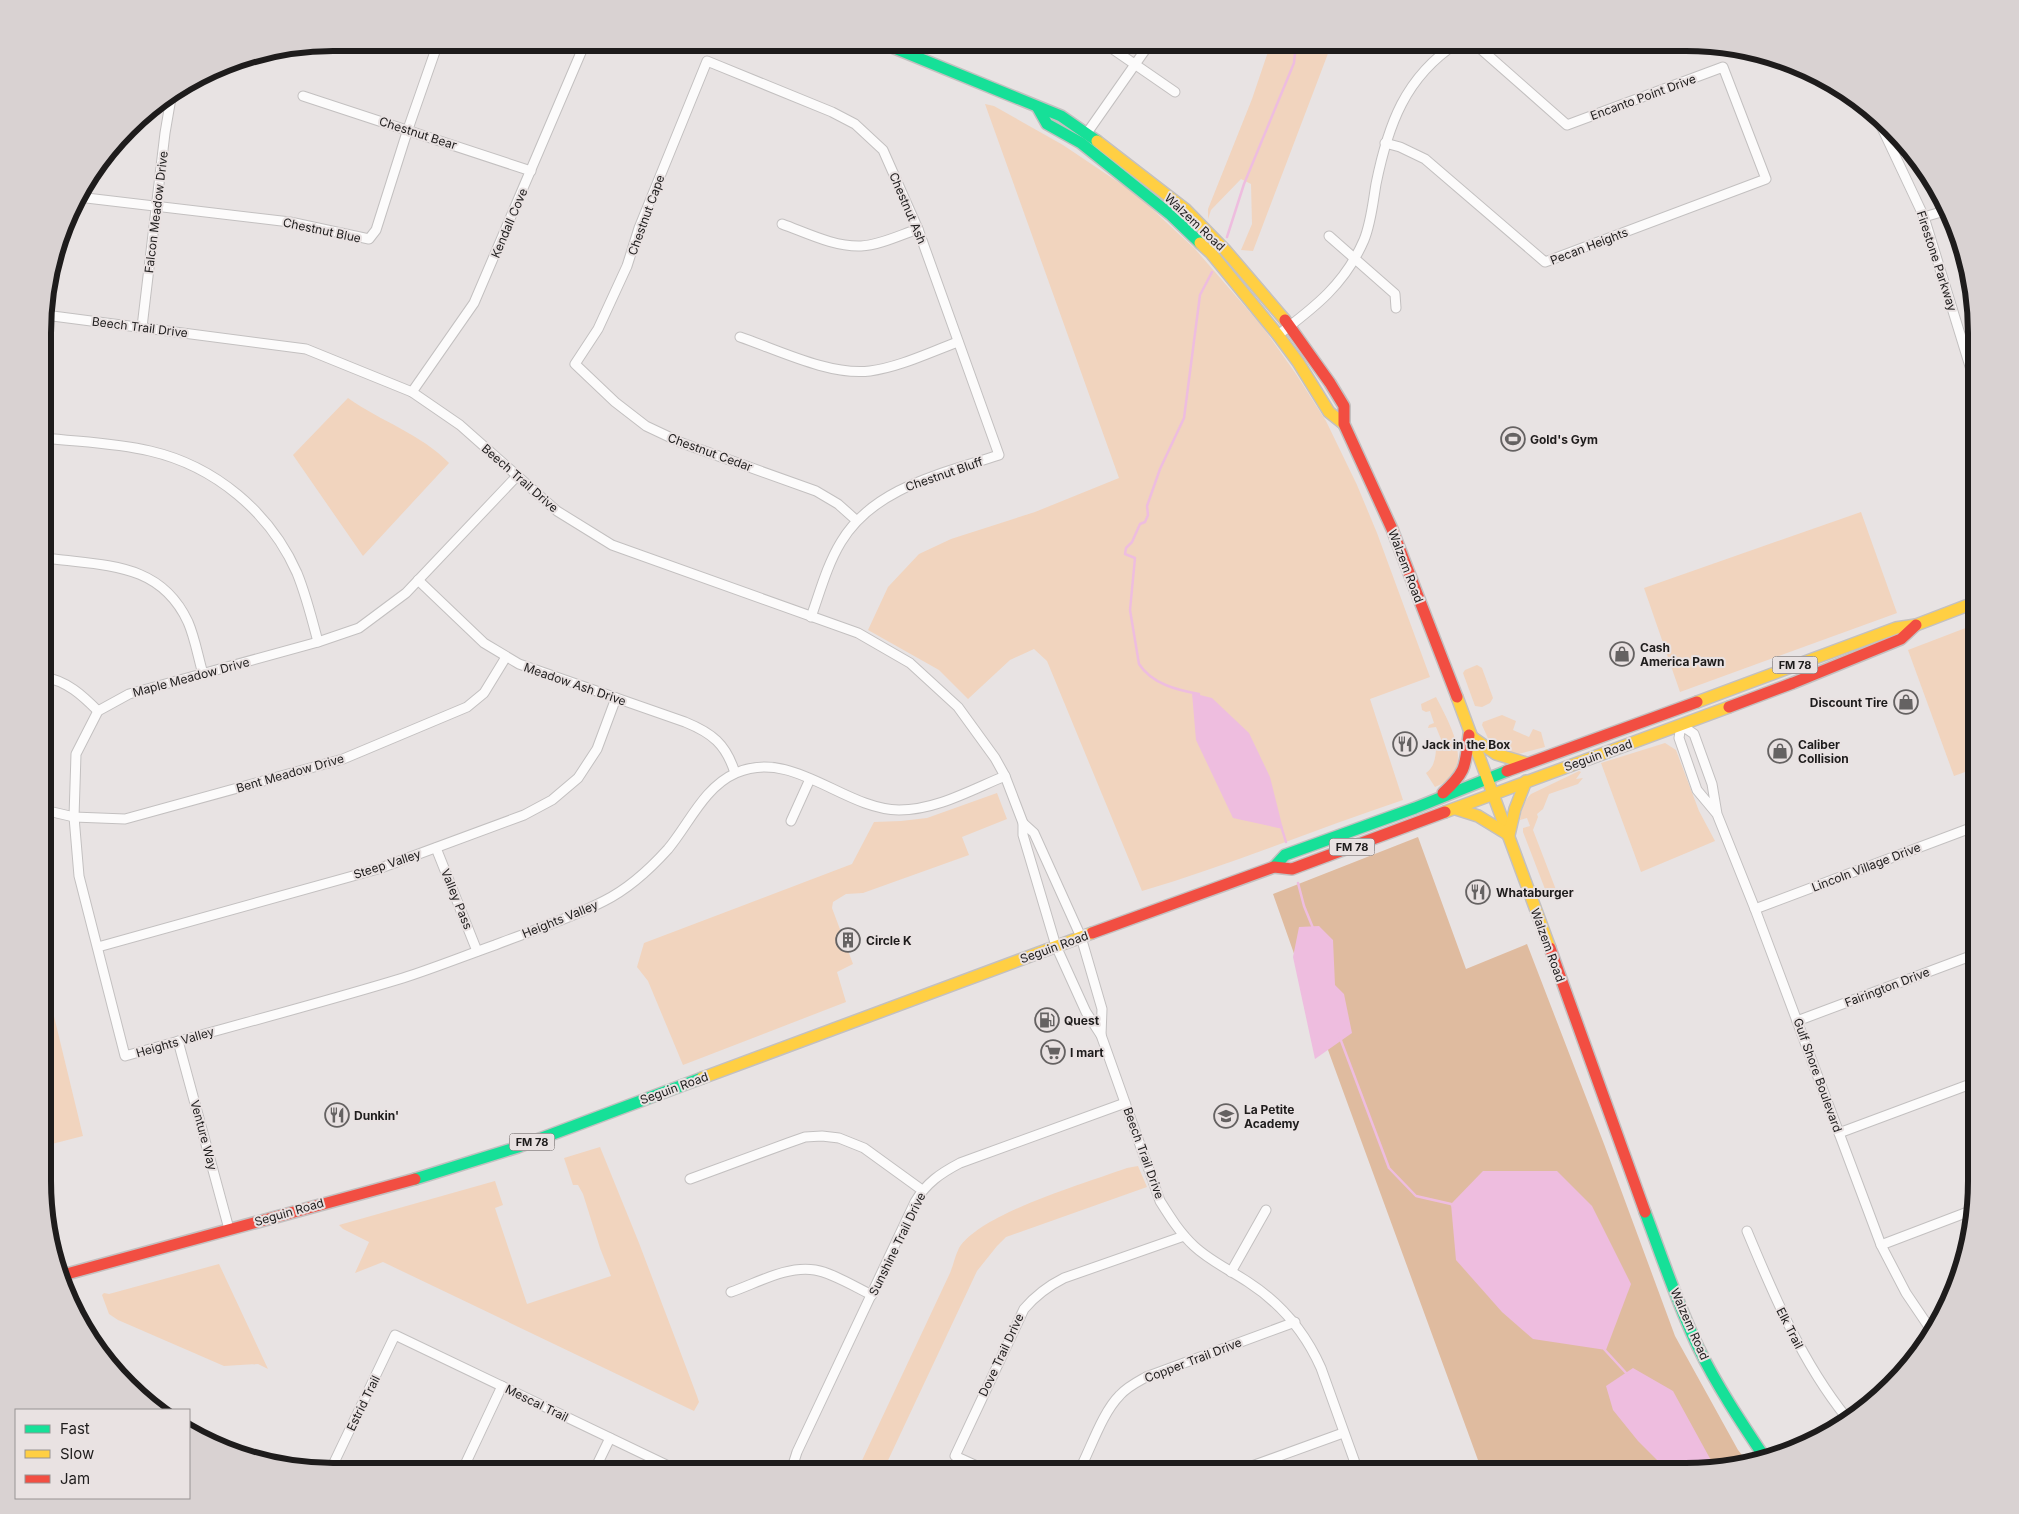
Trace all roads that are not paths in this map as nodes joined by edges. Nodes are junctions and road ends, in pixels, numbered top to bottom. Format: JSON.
{"nodes":[{"id":1,"x":435,"y":51,"type":"edge"},
{"id":2,"x":582,"y":51,"type":"edge"},
{"id":3,"x":901,"y":51,"type":"edge"},
{"id":4,"x":1115,"y":51,"type":"edge"},
{"id":5,"x":1145,"y":51,"type":"edge"},
{"id":6,"x":1447,"y":51,"type":"edge"},
{"id":7,"x":1483,"y":51,"type":"edge"},
{"id":8,"x":707,"y":61,"type":"joint"},
{"id":9,"x":1135,"y":65,"type":"junction"},
{"id":10,"x":1175,"y":92,"type":"dead end"},
{"id":11,"x":304,"y":96,"type":"dead end"},
{"id":12,"x":170,"y":104,"type":"edge"},
{"id":13,"x":1038,"y":108,"type":"junction"},
{"id":14,"x":408,"y":129,"type":"junction"},
{"id":15,"x":1883,"y":132,"type":"edge"},
{"id":16,"x":1087,"y":133,"type":"junction"},
{"id":17,"x":1385,"y":143,"type":"junction"},
{"id":18,"x":531,"y":171,"type":"junction"},
{"id":19,"x":1766,"y":179,"type":"joint"},
{"id":20,"x":86,"y":198,"type":"edge"},
{"id":21,"x":156,"y":206,"type":"junction"},
{"id":22,"x":1940,"y":212,"type":"edge"},
{"id":23,"x":1924,"y":217,"type":"junction"},
{"id":24,"x":782,"y":224,"type":"dead end"},
{"id":25,"x":918,"y":229,"type":"junction"},
{"id":26,"x":1329,"y":236,"type":"dead end"},
{"id":27,"x":1355,"y":257,"type":"junction"},
{"id":28,"x":1396,"y":308,"type":"dead end"},
{"id":29,"x":52,"y":316,"type":"edge"},
{"id":30,"x":1290,"y":326,"type":"junction"},
{"id":31,"x":142,"y":327,"type":"junction"},
{"id":32,"x":1278,"y":335,"type":"junction"},
{"id":33,"x":740,"y":336,"type":"dead end"},
{"id":34,"x":958,"y":342,"type":"junction"},
{"id":35,"x":1968,"y":360,"type":"edge"},
{"id":36,"x":575,"y":364,"type":"joint"},
{"id":37,"x":412,"y":392,"type":"junction"},
{"id":38,"x":1344,"y":424,"type":"junction"},
{"id":39,"x":51,"y":439,"type":"edge"},
{"id":40,"x":999,"y":455,"type":"joint"},
{"id":41,"x":517,"y":476,"type":"junction"},
{"id":42,"x":857,"y":520,"type":"junction"},
{"id":43,"x":54,"y":560,"type":"dead end"},
{"id":44,"x":418,"y":580,"type":"junction"},
{"id":45,"x":1968,"y":605,"type":"edge"},
{"id":46,"x":811,"y":617,"type":"junction"},
{"id":47,"x":1916,"y":625,"type":"junction"},
{"id":48,"x":318,"y":642,"type":"junction"},
{"id":49,"x":506,"y":657,"type":"junction"},
{"id":50,"x":203,"y":674,"type":"junction"},
{"id":51,"x":51,"y":678,"type":"edge"},
{"id":52,"x":1710,"y":697,"type":"junction"},
{"id":53,"x":616,"y":698,"type":"junction"},
{"id":54,"x":98,"y":711,"type":"junction"},
{"id":55,"x":1639,"y":724,"type":"junction"},
{"id":56,"x":1681,"y":725,"type":"junction"},
{"id":57,"x":1469,"y":735,"type":"junction"},
{"id":58,"x":1527,"y":763,"type":"junction"},
{"id":59,"x":735,"y":773,"type":"junction"},
{"id":60,"x":1005,"y":776,"type":"junction"},
{"id":61,"x":810,"y":779,"type":"junction"},
{"id":62,"x":1486,"y":779,"type":"junction"},
{"id":63,"x":1526,"y":781,"type":"junction"},
{"id":64,"x":1492,"y":794,"type":"junction"},
{"id":65,"x":1435,"y":800,"type":"junction"},
{"id":66,"x":1456,"y":809,"type":"junction"},
{"id":67,"x":51,"y":812,"type":"edge"},
{"id":68,"x":1717,"y":814,"type":"junction"},
{"id":69,"x":74,"y":817,"type":"junction"},
{"id":70,"x":791,"y":821,"type":"dead end"},
{"id":71,"x":1023,"y":823,"type":"junction"},
{"id":72,"x":1968,"y":829,"type":"edge"},
{"id":73,"x":1508,"y":835,"type":"junction"},
{"id":74,"x":436,"y":848,"type":"junction"},
{"id":75,"x":1274,"y":867,"type":"junction"},
{"id":76,"x":1756,"y":909,"type":"junction"},
{"id":77,"x":1081,"y":937,"type":"junction"},
{"id":78,"x":1056,"y":946,"type":"junction"},
{"id":79,"x":98,"y":947,"type":"junction"},
{"id":80,"x":477,"y":951,"type":"junction"},
{"id":81,"x":1968,"y":957,"type":"edge"},
{"id":82,"x":1797,"y":1021,"type":"junction"},
{"id":83,"x":1101,"y":1035,"type":"junction"},
{"id":84,"x":178,"y":1041,"type":"junction"},
{"id":85,"x":1968,"y":1085,"type":"edge"},
{"id":86,"x":1125,"y":1103,"type":"junction"},
{"id":87,"x":1839,"y":1133,"type":"junction"},
{"id":88,"x":690,"y":1179,"type":"dead end"},
{"id":89,"x":922,"y":1190,"type":"junction"},
{"id":90,"x":1266,"y":1210,"type":"dead end"},
{"id":91,"x":1965,"y":1213,"type":"edge"},
{"id":92,"x":230,"y":1229,"type":"junction"},
{"id":93,"x":1747,"y":1231,"type":"dead end"},
{"id":94,"x":1184,"y":1236,"type":"junction"},
{"id":95,"x":1881,"y":1245,"type":"junction"},
{"id":96,"x":1231,"y":1272,"type":"junction"},
{"id":97,"x":67,"y":1274,"type":"edge"},
{"id":98,"x":731,"y":1292,"type":"dead end"},
{"id":99,"x":872,"y":1295,"type":"junction"},
{"id":100,"x":1294,"y":1322,"type":"junction"},
{"id":101,"x":1928,"y":1325,"type":"edge"},
{"id":102,"x":395,"y":1335,"type":"joint"},
{"id":103,"x":502,"y":1386,"type":"junction"},
{"id":104,"x":1844,"y":1414,"type":"edge"},
{"id":105,"x":1344,"y":1433,"type":"junction"},
{"id":106,"x":610,"y":1438,"type":"junction"},
{"id":107,"x":1761,"y":1452,"type":"edge"},
{"id":108,"x":334,"y":1463,"type":"edge"},
{"id":109,"x":466,"y":1463,"type":"edge"},
{"id":110,"x":598,"y":1463,"type":"edge"},
{"id":111,"x":662,"y":1463,"type":"edge"},
{"id":112,"x":794,"y":1463,"type":"edge"},
{"id":113,"x":970,"y":1463,"type":"edge"},
{"id":114,"x":1083,"y":1463,"type":"edge"},
{"id":115,"x":1260,"y":1463,"type":"edge"},
{"id":116,"x":1355,"y":1463,"type":"edge"}],
"edges":[{"from":1,"to":14,"type":"street","name":"Chestnut Blue"},
{"from":2,"to":18,"type":"street","name":"Kendall Cove"},
{"from":3,"to":13,"type":"main road","name":"Walzem Road"},
{"from":4,"to":9,"type":"street"},
{"from":5,"to":9,"type":"street"},
{"from":6,"to":17,"type":"street"},
{"from":7,"to":19,"type":"street","name":"Encanto Point Drive"},
{"from":8,"to":25,"type":"street","name":"Chestnut Ash"},
{"from":8,"to":36,"type":"street","name":"Chestnut Cape"},
{"from":9,"to":10,"type":"street"},
{"from":9,"to":16,"type":"street"},
{"from":11,"to":14,"type":"street","name":"Chestnut Bear"},
{"from":12,"to":21,"type":"street","name":"Falcon Meadow Drive"},
{"from":13,"to":16,"type":"main road","name":"Walzem Road"},
{"from":13,"to":32,"type":"main road","name":"Walzem Road"},
{"from":14,"to":18,"type":"street","name":"Chestnut Bear"},
{"from":14,"to":21,"type":"street","name":"Chestnut Blue"},
{"from":15,"to":23,"type":"street","name":"Firestone Parkway"},
{"from":16,"to":30,"type":"main road","name":"Walzem Road"},
{"from":17,"to":19,"type":"street","name":"Pecan Heights"},
{"from":17,"to":27,"type":"street"},
{"from":18,"to":37,"type":"street","name":"Kendall Cove"},
{"from":20,"to":21,"type":"street"},
{"from":21,"to":31,"type":"street","name":"Falcon Meadow Drive"},
{"from":22,"to":23,"type":"street"},
{"from":23,"to":35,"type":"street","name":"Firestone Parkway"},
{"from":24,"to":25,"type":"street"},
{"from":25,"to":34,"type":"street","name":"Chestnut Ash"},
{"from":26,"to":27,"type":"street"},
{"from":27,"to":28,"type":"street"},
{"from":27,"to":30,"type":"street"},
{"from":29,"to":31,"type":"street","name":"Beech Trail Drive"},
{"from":30,"to":32,"type":"street"},
{"from":30,"to":38,"type":"main road","name":"Walzem Road"},
{"from":31,"to":37,"type":"street","name":"Beech Trail Drive"},
{"from":32,"to":38,"type":"main road","name":"Walzem Road"},
{"from":33,"to":34,"type":"street"},
{"from":34,"to":40,"type":"street","name":"Chestnut Ash"},
{"from":36,"to":42,"type":"street","name":"Chestnut Cedar"},
{"from":37,"to":41,"type":"street","name":"Beech Trail Drive"},
{"from":38,"to":57,"type":"main road","name":"Walzem Road"},
{"from":39,"to":48,"type":"street"},
{"from":40,"to":42,"type":"street","name":"Chestnut Bluff"},
{"from":41,"to":44,"type":"street","name":"Maple Meadow Drive"},
{"from":41,"to":46,"type":"street","name":"Beech Trail Drive"},
{"from":42,"to":46,"type":"street","name":"Chestnut Bluff"},
{"from":43,"to":50,"type":"street"},
{"from":44,"to":48,"type":"street","name":"Maple Meadow Drive"},
{"from":44,"to":49,"type":"street","name":"Meadow Ash Drive"},
{"from":45,"to":47,"type":"main road","name":"Seguin Road","number":"FM 78"},
{"from":46,"to":60,"type":"street","name":"Beech Trail Drive"},
{"from":47,"to":52,"type":"main road","name":"Seguin Road","number":"FM 78"},
{"from":47,"to":56,"type":"main road","name":"Seguin Road","number":"FM 78"},
{"from":48,"to":50,"type":"street","name":"Maple Meadow Drive"},
{"from":49,"to":53,"type":"street","name":"Meadow Ash Drive"},
{"from":49,"to":69,"type":"street","name":"Bent Meadow Drive"},
{"from":50,"to":54,"type":"street","name":"Maple Meadow Drive"},
{"from":51,"to":54,"type":"street"},
{"from":52,"to":55,"type":"main road","name":"Seguin Road","number":"FM 78"},
{"from":52,"to":56,"type":"main road"},
{"from":53,"to":59,"type":"street","name":"Meadow Ash Drive"},
{"from":53,"to":74,"type":"street","name":"Steep Valley"},
{"from":54,"to":69,"type":"street"},
{"from":55,"to":56,"type":"main road"},
{"from":55,"to":58,"type":"main road","name":"Seguin Road","number":"FM 78"},
{"from":56,"to":63,"type":"main road","name":"Seguin Road","number":"FM 78"},
{"from":56,"to":68,"type":"street","name":"Gulf Shore Boulevard"},
{"from":56,"to":68,"type":"street","name":"Gulf Shore Boulevard"},
{"from":57,"to":58,"type":"main road"},
{"from":57,"to":62,"type":"main road","name":"Walzem Road"},
{"from":57,"to":65,"type":"main road"},
{"from":58,"to":62,"type":"main road","name":"Seguin Road","number":"FM 78"},
{"from":59,"to":61,"type":"street","name":"Heights Valley"},
{"from":59,"to":80,"type":"street","name":"Heights Valley"},
{"from":60,"to":61,"type":"street","name":"Heights Valley"},
{"from":60,"to":71,"type":"street","name":"Beech Trail Drive"},
{"from":61,"to":70,"type":"street"},
{"from":62,"to":64,"type":"main road","name":"Walzem Road"},
{"from":62,"to":65,"type":"main road","name":"Seguin Road","number":"FM 78"},
{"from":63,"to":64,"type":"main road","name":"Seguin Road","number":"FM 78"},
{"from":63,"to":73,"type":"main road"},
{"from":64,"to":66,"type":"main road","name":"Seguin Road","number":"FM 78"},
{"from":64,"to":73,"type":"main road","name":"Walzem Road"},
{"from":65,"to":75,"type":"main road","name":"Seguin Road","number":"FM 78"},
{"from":66,"to":73,"type":"main road"},
{"from":66,"to":75,"type":"main road","name":"Seguin Road","number":"FM 78"},
{"from":67,"to":69,"type":"street","name":"Bent Meadow Drive"},
{"from":68,"to":76,"type":"street","name":"Gulf Shore Boulevard"},
{"from":69,"to":79,"type":"street"},
{"from":71,"to":77,"type":"street","name":"Beech Trail Drive"},
{"from":71,"to":78,"type":"street","name":"Beech Trail Drive"},
{"from":72,"to":76,"type":"street","name":"Lincoln Village Drive"},
{"from":73,"to":107,"type":"main road","name":"Walzem Road"},
{"from":74,"to":79,"type":"street","name":"Steep Valley"},
{"from":74,"to":80,"type":"street","name":"Valley Pass"},
{"from":75,"to":77,"type":"main road","name":"Seguin Road","number":"FM 78"},
{"from":76,"to":82,"type":"street","name":"Gulf Shore Boulevard"},
{"from":77,"to":78,"type":"main road","name":"Seguin Road","number":"FM 78"},
{"from":77,"to":83,"type":"street","name":"Beech Trail Drive"},
{"from":78,"to":83,"type":"street","name":"Beech Trail Drive"},
{"from":78,"to":92,"type":"main road","name":"Seguin Road","number":"FM 78"},
{"from":79,"to":84,"type":"street","name":"Heights Valley"},
{"from":80,"to":84,"type":"street","name":"Heights Valley"},
{"from":81,"to":82,"type":"street","name":"Fairington Drive"},
{"from":82,"to":87,"type":"street","name":"Gulf Shore Boulevard"},
{"from":83,"to":86,"type":"street","name":"Beech Trail Drive"},
{"from":84,"to":92,"type":"street","name":"Venture Way"},
{"from":85,"to":87,"type":"street"},
{"from":86,"to":89,"type":"street","name":"Sunshine Trail Drive"},
{"from":86,"to":94,"type":"street","name":"Beech Trail Drive"},
{"from":87,"to":95,"type":"street","name":"Gulf Shore Boulevard"},
{"from":88,"to":89,"type":"street"},
{"from":89,"to":99,"type":"street","name":"Sunshine Trail Drive"},
{"from":90,"to":96,"type":"street"},
{"from":91,"to":95,"type":"street"},
{"from":92,"to":97,"type":"main road","name":"Seguin Road","number":"FM 78"},
{"from":93,"to":104,"type":"street","name":"Elk Trail"},
{"from":94,"to":96,"type":"street","name":"Beech Trail Drive"},
{"from":94,"to":113,"type":"street","name":"Dove Trail Drive"},
{"from":95,"to":101,"type":"street","name":"Gulf Shore Boulevard"},
{"from":96,"to":100,"type":"street","name":"Beech Trail Drive"},
{"from":98,"to":99,"type":"street"},
{"from":99,"to":112,"type":"street","name":"Sunshine Trail Drive"},
{"from":100,"to":105,"type":"street","name":"Beech Trail Drive"},
{"from":100,"to":114,"type":"street","name":"Copper Trail Drive"},
{"from":102,"to":103,"type":"street","name":"Mescal Trail"},
{"from":102,"to":108,"type":"street","name":"Estrid Trail"},
{"from":103,"to":106,"type":"street","name":"Mescal Trail"},
{"from":103,"to":109,"type":"street"},
{"from":105,"to":115,"type":"street"},
{"from":105,"to":116,"type":"street","name":"Beech Trail Drive"},
{"from":106,"to":110,"type":"street"},
{"from":106,"to":111,"type":"street","name":"Mescal Trail"}]}
